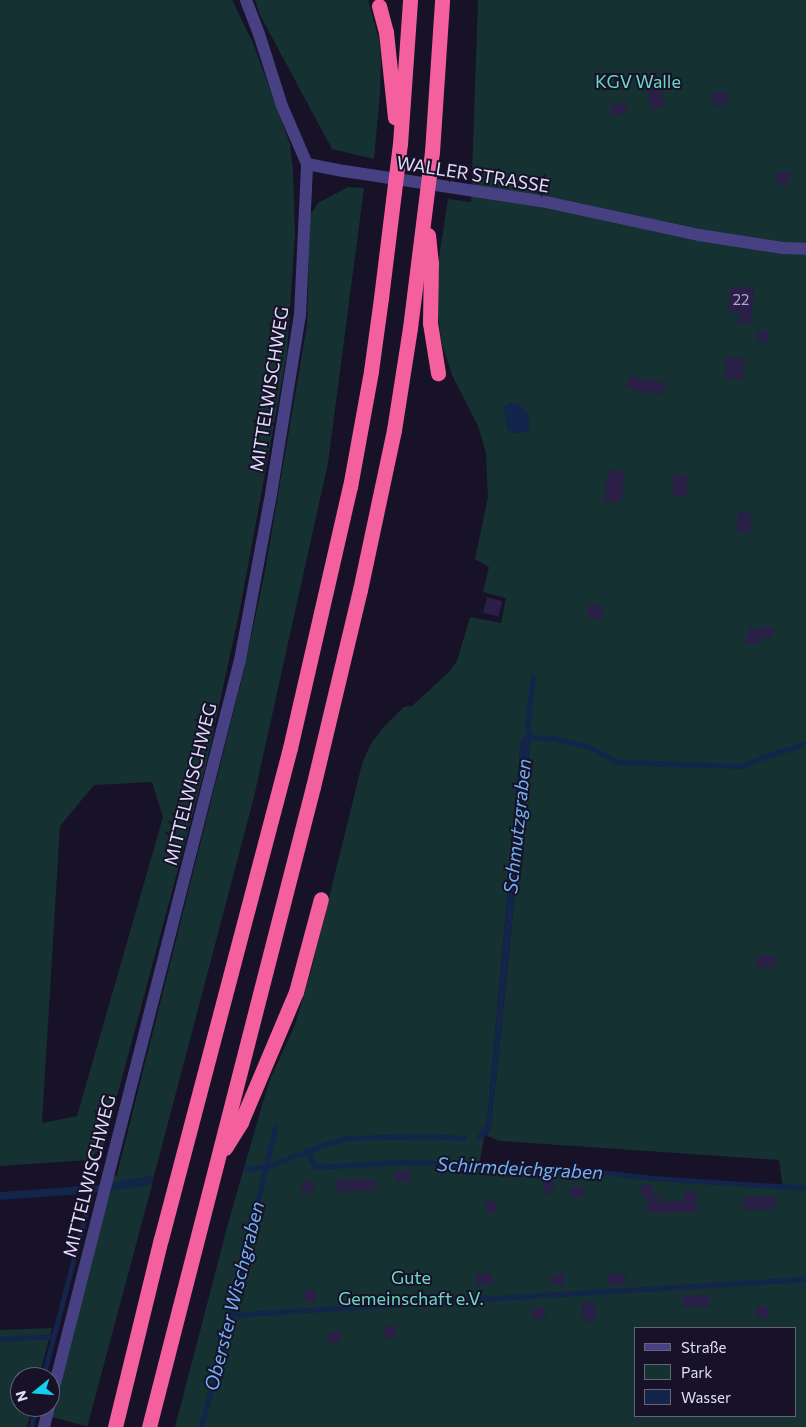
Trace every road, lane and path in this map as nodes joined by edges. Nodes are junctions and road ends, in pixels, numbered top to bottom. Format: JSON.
{"nodes":[{"id":1,"x":246,"y":0,"type":"edge"},
{"id":2,"x":410,"y":0,"type":"edge"},
{"id":3,"x":442,"y":0,"type":"edge"},
{"id":4,"x":379,"y":6,"type":"dead end"},
{"id":5,"x":400,"y":144,"type":"junction"},
{"id":6,"x":307,"y":164,"type":"junction"},
{"id":7,"x":425,"y":211,"type":"junction"},
{"id":8,"x":806,"y":249,"type":"edge"},
{"id":9,"x":438,"y":373,"type":"dead end"},
{"id":10,"x":321,"y":899,"type":"dead end"},
{"id":11,"x":217,"y":1162,"type":"junction"},
{"id":12,"x":59,"y":1367,"type":"edge"},
{"id":13,"x":115,"y":1427,"type":"edge"},
{"id":14,"x":149,"y":1427,"type":"edge"}],
"edges":[{"from":1,"to":6,"type":"street"},
{"from":2,"to":5,"type":"highway"},
{"from":3,"to":7,"type":"highway"},
{"from":4,"to":5,"type":"highway"},
{"from":5,"to":13,"type":"highway"},
{"from":6,"to":8,"type":"street","name":"WALLER STRASSE"},
{"from":6,"to":12,"type":"street","name":"MITTELWISCHWEG"},
{"from":7,"to":9,"type":"highway"},
{"from":7,"to":11,"type":"highway"},
{"from":10,"to":11,"type":"highway"},
{"from":11,"to":14,"type":"highway"}]}
